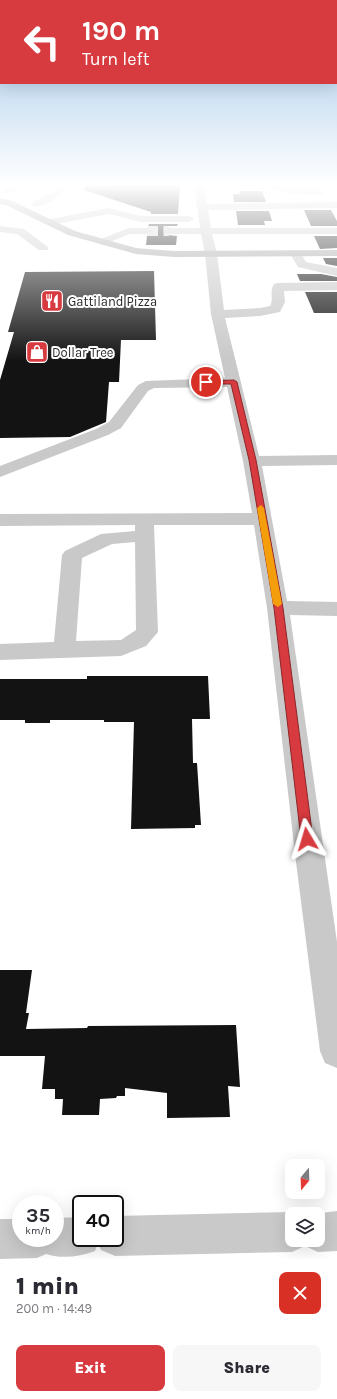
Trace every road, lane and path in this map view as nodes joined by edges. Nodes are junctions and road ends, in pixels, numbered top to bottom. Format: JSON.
{"nodes":[{"id":1,"x":37,"y":244,"type":"edge"},
{"id":2,"x":109,"y":244,"type":"edge"},
{"id":3,"x":209,"y":244,"type":"edge"},
{"id":4,"x":43,"y":248,"type":"dead end"},
{"id":5,"x":337,"y":253,"type":"edge"},
{"id":6,"x":211,"y":254,"type":"junction"},
{"id":7,"x":296,"y":254,"type":"junction"},
{"id":8,"x":337,"y":272,"type":"edge"},
{"id":9,"x":337,"y":286,"type":"edge"},
{"id":10,"x":218,"y":314,"type":"junction"},
{"id":11,"x":234,"y":382,"type":"junction"},
{"id":12,"x":252,"y":460,"type":"junction"},
{"id":13,"x":337,"y":460,"type":"edge"},
{"id":14,"x":0,"y":472,"type":"edge"},
{"id":15,"x":262,"y":519,"type":"junction"},
{"id":16,"x":0,"y":520,"type":"edge"},
{"id":17,"x":144,"y":527,"type":"junction"},
{"id":18,"x":278,"y":608,"type":"junction"},
{"id":19,"x":337,"y":609,"type":"edge"},
{"id":20,"x":64,"y":650,"type":"junction"},
{"id":21,"x":0,"y":652,"type":"edge"},
{"id":22,"x":328,"y":918,"type":"edge"},
{"id":23,"x":337,"y":1051,"type":"edge"},
{"id":24,"x":337,"y":1231,"type":"edge"},
{"id":25,"x":285,"y":1232,"type":"edge"},
{"id":26,"x":325,"y":1232,"type":"edge"},
{"id":27,"x":124,"y":1236,"type":"edge"},
{"id":28,"x":0,"y":1239,"type":"edge"},
{"id":29,"x":12,"y":1239,"type":"edge"}],
"edges":[{"from":1,"to":4,"type":"street"},
{"from":2,"to":6,"type":"main road"},
{"from":3,"to":6,"type":"street"},
{"from":5,"to":7,"type":"main road"},
{"from":6,"to":7,"type":"main road"},
{"from":6,"to":10,"type":"street"},
{"from":7,"to":8,"type":"street"},
{"from":9,"to":10,"type":"street"},
{"from":10,"to":11,"type":"street"},
{"from":11,"to":12,"type":"street"},
{"from":11,"to":14,"type":"street"},
{"from":12,"to":13,"type":"street"},
{"from":12,"to":15,"type":"street"},
{"from":15,"to":17,"type":"street"},
{"from":15,"to":18,"type":"street"},
{"from":16,"to":17,"type":"street"},
{"from":17,"to":20,"type":"street"},
{"from":17,"to":20,"type":"street"},
{"from":18,"to":19,"type":"street"},
{"from":18,"to":22,"type":"street"},
{"from":20,"to":21,"type":"street"},
{"from":22,"to":23,"type":"street"},
{"from":24,"to":26,"type":"street"},
{"from":25,"to":27,"type":"street"},
{"from":28,"to":29,"type":"street"}]}
